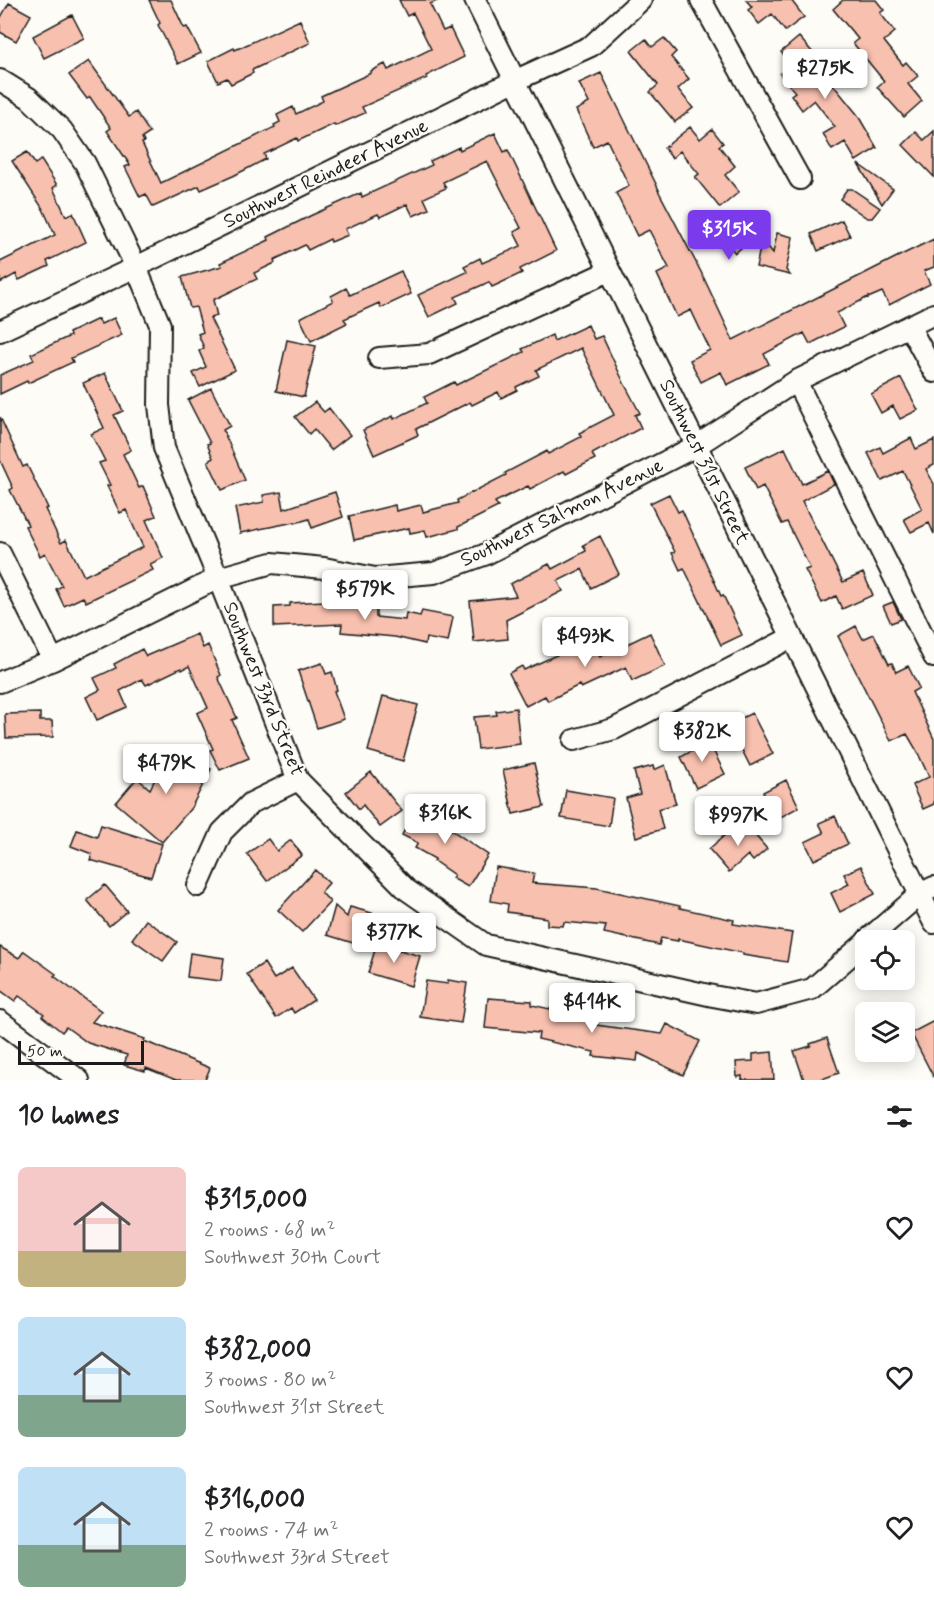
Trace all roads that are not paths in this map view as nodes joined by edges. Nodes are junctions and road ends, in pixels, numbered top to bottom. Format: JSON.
{"nodes":[{"id":1,"x":475,"y":0,"type":"edge"},
{"id":2,"x":641,"y":0,"type":"edge"},
{"id":3,"x":701,"y":0,"type":"edge"},
{"id":4,"x":0,"y":80,"type":"edge"},
{"id":5,"x":514,"y":81,"type":"junction"},
{"id":6,"x":800,"y":179,"type":"dead end"},
{"id":7,"x":136,"y":267,"type":"junction"},
{"id":8,"x":609,"y":271,"type":"junction"},
{"id":9,"x":934,"y":314,"type":"edge"},
{"id":10,"x":909,"y":326,"type":"junction"},
{"id":11,"x":0,"y":331,"type":"edge"},
{"id":12,"x":379,"y":358,"type":"dead end"},
{"id":13,"x":934,"y":372,"type":"edge"},
{"id":14,"x":796,"y":381,"type":"junction"},
{"id":15,"x":696,"y":446,"type":"junction"},
{"id":16,"x":0,"y":553,"type":"edge"},
{"id":17,"x":218,"y":578,"type":"junction"},
{"id":18,"x":792,"y":638,"type":"junction"},
{"id":19,"x":934,"y":657,"type":"edge"},
{"id":20,"x":52,"y":660,"type":"junction"},
{"id":21,"x":0,"y":682,"type":"edge"},
{"id":22,"x":574,"y":740,"type":"dead end"},
{"id":23,"x":298,"y":780,"type":"junction"},
{"id":24,"x":198,"y":886,"type":"dead end"},
{"id":25,"x":927,"y":891,"type":"edge"},
{"id":26,"x":934,"y":923,"type":"edge"},
{"id":27,"x":879,"y":930,"type":"edge"},
{"id":28,"x":855,"y":951,"type":"edge"},
{"id":29,"x":0,"y":1021,"type":"edge"},
{"id":30,"x":79,"y":1080,"type":"edge"}],
"edges":[{"from":1,"to":5,"type":"street","name":"Southwest 31st Street"},
{"from":2,"to":5,"type":"street","name":"Southwest Reindeer Avenue"},
{"from":3,"to":6,"type":"street"},
{"from":4,"to":7,"type":"street","name":"Southwest 33rd Street"},
{"from":5,"to":7,"type":"street","name":"Southwest Reindeer Avenue"},
{"from":5,"to":8,"type":"street","name":"Southwest 31st Street"},
{"from":7,"to":11,"type":"street","name":"Southwest Reindeer Avenue"},
{"from":7,"to":17,"type":"street","name":"Southwest 33rd Street"},
{"from":8,"to":12,"type":"street"},
{"from":8,"to":15,"type":"street","name":"Southwest 31st Street"},
{"from":9,"to":10,"type":"street","name":"Southwest Salmon Avenue"},
{"from":10,"to":13,"type":"street"},
{"from":10,"to":14,"type":"street","name":"Southwest Salmon Avenue"},
{"from":14,"to":15,"type":"street","name":"Southwest Salmon Avenue"},
{"from":14,"to":19,"type":"street"},
{"from":15,"to":17,"type":"street","name":"Southwest Salmon Avenue"},
{"from":15,"to":18,"type":"street","name":"Southwest 31st Street"},
{"from":16,"to":20,"type":"street"},
{"from":17,"to":20,"type":"street","name":"Southwest Salmon Avenue"},
{"from":17,"to":23,"type":"street","name":"Southwest 33rd Street"},
{"from":18,"to":22,"type":"street"},
{"from":18,"to":25,"type":"street","name":"Southwest 31st Street"},
{"from":20,"to":21,"type":"street","name":"Southwest Salmon Avenue"},
{"from":23,"to":24,"type":"street"},
{"from":23,"to":28,"type":"street","name":"Southwest 33rd Street"},
{"from":25,"to":26,"type":"street","name":"Southwest 31st Street"},
{"from":25,"to":27,"type":"street","name":"Southwest 33rd Street"},
{"from":29,"to":30,"type":"street"}]}
